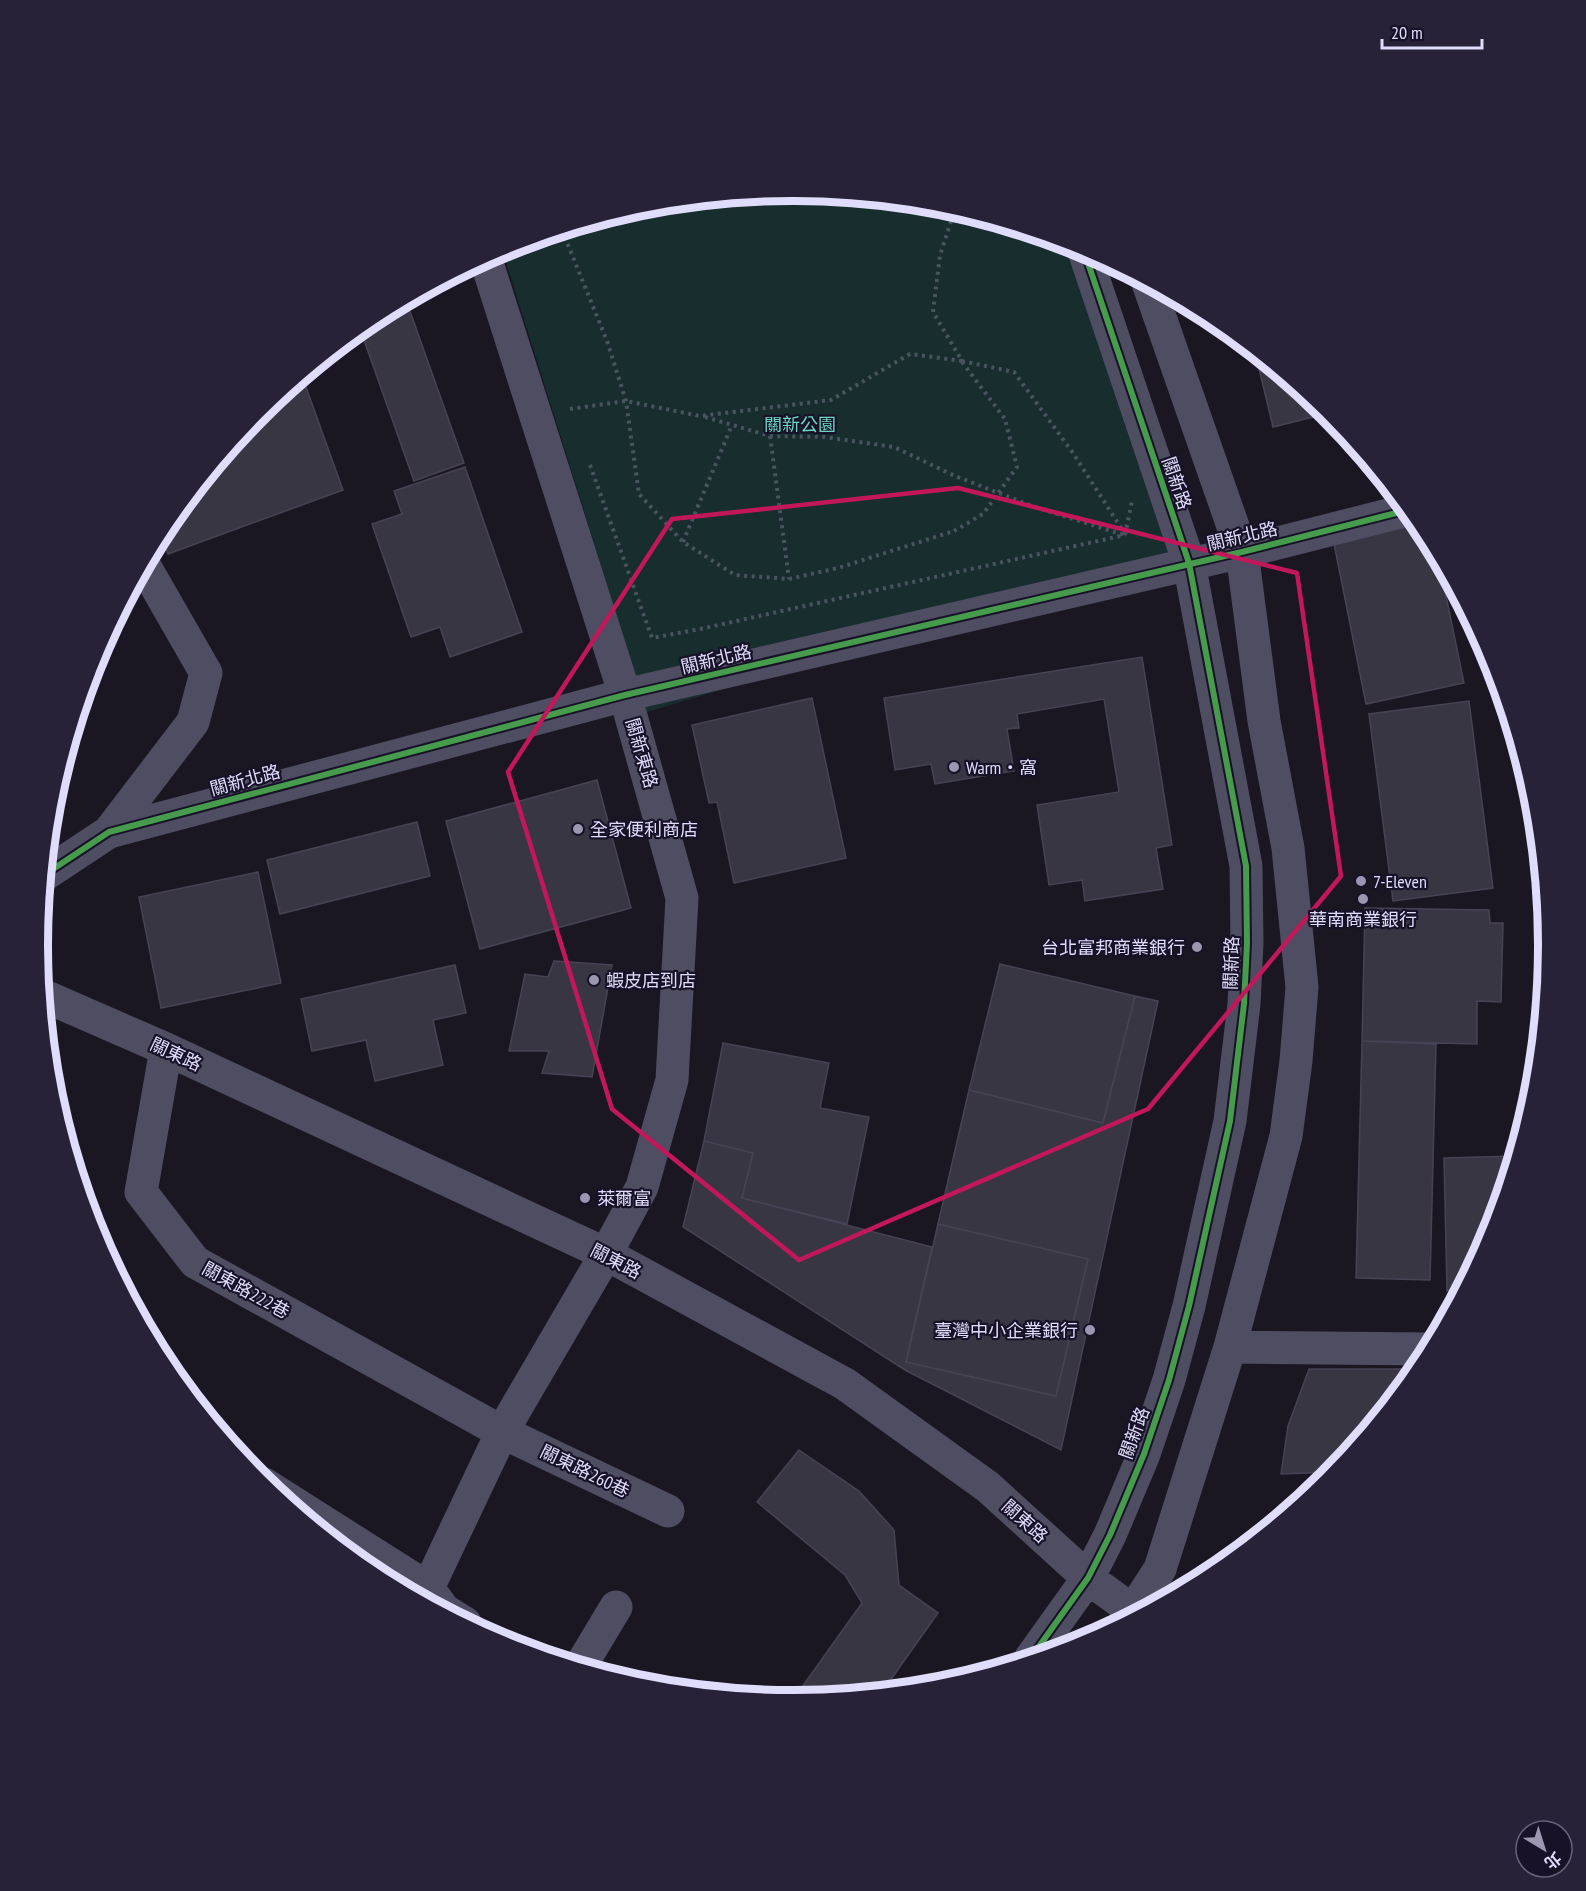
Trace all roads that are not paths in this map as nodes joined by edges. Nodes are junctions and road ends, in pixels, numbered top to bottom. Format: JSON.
{"nodes":[{"id":1,"x":1087,"y":261,"type":"edge"},
{"id":2,"x":488,"y":266,"type":"edge"},
{"id":3,"x":1151,"y":292,"type":"edge"},
{"id":4,"x":1398,"y":512,"type":"edge"},
{"id":5,"x":1242,"y":552,"type":"junction"},
{"id":6,"x":1189,"y":563,"type":"junction"},
{"id":7,"x":148,"y":573,"type":"edge"},
{"id":8,"x":626,"y":695,"type":"junction"},
{"id":9,"x":109,"y":832,"type":"junction"},
{"id":10,"x":52,"y":870,"type":"edge"},
{"id":11,"x":50,"y":999,"type":"edge"},
{"id":12,"x":166,"y":1049,"type":"junction"},
{"id":13,"x":606,"y":1254,"type":"junction"},
{"id":14,"x":1230,"y":1347,"type":"junction"},
{"id":15,"x":1419,"y":1348,"type":"edge"},
{"id":16,"x":502,"y":1432,"type":"junction"},
{"id":17,"x":668,"y":1511,"type":"dead end"},
{"id":18,"x":328,"y":1528,"type":"edge"},
{"id":19,"x":1088,"y":1578,"type":"junction"},
{"id":20,"x":421,"y":1591,"type":"edge"},
{"id":21,"x":446,"y":1605,"type":"edge"},
{"id":22,"x":1137,"y":1606,"type":"edge"},
{"id":23,"x":616,"y":1607,"type":"dead end"},
{"id":24,"x":1128,"y":1611,"type":"edge"},
{"id":25,"x":1036,"y":1650,"type":"edge"},
{"id":26,"x":584,"y":1660,"type":"edge"}],
"edges":[{"from":1,"to":6,"type":"street","name":"關新路"},
{"from":2,"to":8,"type":"street","name":"關新東路"},
{"from":3,"to":5,"type":"street"},
{"from":4,"to":5,"type":"street","name":"關新北路"},
{"from":5,"to":6,"type":"street","name":"關新北路"},
{"from":5,"to":14,"type":"street"},
{"from":6,"to":8,"type":"street","name":"關新北路"},
{"from":6,"to":19,"type":"street","name":"關新路"},
{"from":7,"to":9,"type":"street"},
{"from":8,"to":9,"type":"street","name":"關新北路"},
{"from":8,"to":13,"type":"street","name":"關新東路"},
{"from":9,"to":10,"type":"street","name":"關新北路"},
{"from":11,"to":12,"type":"street","name":"關東路"},
{"from":12,"to":13,"type":"street","name":"關東路"},
{"from":12,"to":16,"type":"street","name":"關東路222巷"},
{"from":13,"to":16,"type":"street","name":"關新東路"},
{"from":13,"to":19,"type":"street","name":"關東路"},
{"from":14,"to":15,"type":"street"},
{"from":14,"to":22,"type":"street"},
{"from":16,"to":17,"type":"street","name":"關東路260巷"},
{"from":16,"to":21,"type":"street","name":"關新東路"},
{"from":18,"to":20,"type":"street"},
{"from":19,"to":24,"type":"street","name":"關東路"},
{"from":19,"to":25,"type":"street","name":"關新路"},
{"from":23,"to":26,"type":"street"}]}
